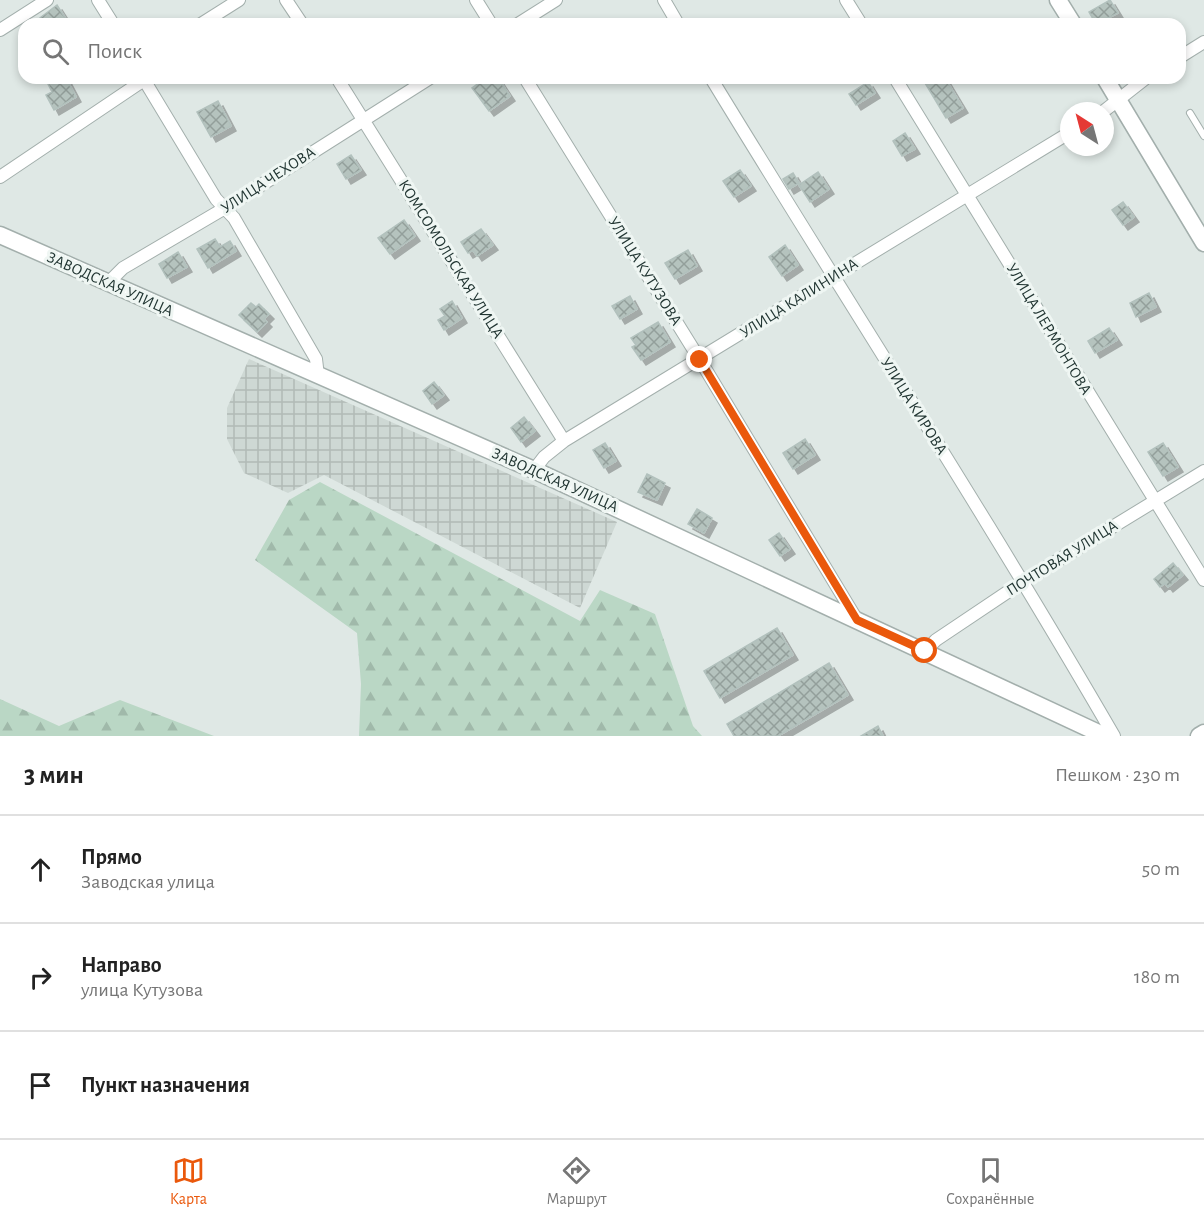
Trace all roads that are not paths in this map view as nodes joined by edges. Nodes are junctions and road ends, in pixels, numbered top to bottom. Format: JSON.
{"nodes":[{"id":1,"x":47,"y":0,"type":"edge"},
{"id":2,"x":99,"y":0,"type":"edge"},
{"id":3,"x":239,"y":0,"type":"edge"},
{"id":4,"x":286,"y":0,"type":"edge"},
{"id":5,"x":476,"y":0,"type":"edge"},
{"id":6,"x":556,"y":0,"type":"edge"},
{"id":7,"x":664,"y":0,"type":"edge"},
{"id":8,"x":846,"y":0,"type":"edge"},
{"id":9,"x":1058,"y":0,"type":"edge"},
{"id":10,"x":19,"y":18,"type":"edge"},
{"id":11,"x":110,"y":18,"type":"edge"},
{"id":12,"x":210,"y":18,"type":"edge"},
{"id":13,"x":298,"y":18,"type":"edge"},
{"id":14,"x":487,"y":18,"type":"edge"},
{"id":15,"x":528,"y":18,"type":"edge"},
{"id":16,"x":674,"y":18,"type":"edge"},
{"id":17,"x":857,"y":18,"type":"edge"},
{"id":18,"x":1068,"y":18,"type":"edge"},
{"id":19,"x":18,"y":19,"type":"edge"},
{"id":20,"x":0,"y":30,"type":"edge"},
{"id":21,"x":1204,"y":42,"type":"edge"},
{"id":22,"x":1186,"y":53,"type":"edge"},
{"id":23,"x":137,"y":84,"type":"edge"},
{"id":24,"x":147,"y":84,"type":"edge"},
{"id":25,"x":341,"y":84,"type":"edge"},
{"id":26,"x":420,"y":84,"type":"edge"},
{"id":27,"x":529,"y":84,"type":"edge"},
{"id":28,"x":715,"y":84,"type":"edge"},
{"id":29,"x":898,"y":84,"type":"edge"},
{"id":30,"x":1108,"y":84,"type":"edge"},
{"id":31,"x":1139,"y":84,"type":"edge"},
{"id":32,"x":1119,"y":102,"type":"junction"},
{"id":33,"x":1114,"y":105,"type":"edge"},
{"id":34,"x":1190,"y":113,"type":"dead end"},
{"id":35,"x":363,"y":118,"type":"junction"},
{"id":36,"x":1204,"y":136,"type":"edge"},
{"id":37,"x":1060,"y":139,"type":"edge"},
{"id":38,"x":0,"y":177,"type":"edge"},
{"id":39,"x":968,"y":196,"type":"junction"},
{"id":40,"x":225,"y":208,"type":"junction"},
{"id":41,"x":0,"y":235,"type":"edge"},
{"id":42,"x":1204,"y":243,"type":"edge"},
{"id":43,"x":832,"y":277,"type":"junction"},
{"id":44,"x":108,"y":283,"type":"junction"},
{"id":45,"x":700,"y":360,"type":"junction"},
{"id":46,"x":318,"y":375,"type":"junction"},
{"id":47,"x":564,"y":441,"type":"junction"},
{"id":48,"x":534,"y":470,"type":"junction"},
{"id":49,"x":1204,"y":471,"type":"edge"},
{"id":50,"x":1154,"y":500,"type":"junction"},
{"id":51,"x":1204,"y":580,"type":"edge"},
{"id":52,"x":1024,"y":581,"type":"junction"},
{"id":53,"x":857,"y":620,"type":"junction"},
{"id":54,"x":925,"y":651,"type":"junction"},
{"id":55,"x":1204,"y":733,"type":"edge"},
{"id":56,"x":1106,"y":736,"type":"edge"},
{"id":57,"x":1114,"y":736,"type":"edge"},
{"id":58,"x":1199,"y":736,"type":"edge"}],
"edges":[{"from":1,"to":10,"type":"street"},
{"from":2,"to":11,"type":"street"},
{"from":3,"to":12,"type":"street"},
{"from":4,"to":13,"type":"street"},
{"from":5,"to":14,"type":"street"},
{"from":6,"to":15,"type":"street"},
{"from":7,"to":16,"type":"street"},
{"from":8,"to":17,"type":"street"},
{"from":9,"to":18,"type":"street"},
{"from":19,"to":20,"type":"street"},
{"from":21,"to":22,"type":"street"},
{"from":23,"to":38,"type":"street"},
{"from":24,"to":40,"type":"street"},
{"from":25,"to":35,"type":"street","name":"КОМСОМОЛЬСКАЯ УЛИЦА"},
{"from":26,"to":35,"type":"street","name":"УЛИЦА ЧЕХОВА"},
{"from":27,"to":45,"type":"street","name":"УЛИЦА КУТУЗОВА"},
{"from":28,"to":43,"type":"street","name":"УЛИЦА КИРОВА"},
{"from":29,"to":39,"type":"street","name":"УЛИЦА ЛЕРМОНТОВА"},
{"from":30,"to":32,"type":"street"},
{"from":31,"to":32,"type":"street"},
{"from":32,"to":33,"type":"street"},
{"from":32,"to":42,"type":"street"},
{"from":34,"to":36,"type":"lane"},
{"from":35,"to":40,"type":"street","name":"УЛИЦА ЧЕХОВА"},
{"from":35,"to":47,"type":"street","name":"КОМСОМОЛЬСКАЯ УЛИЦА"},
{"from":37,"to":39,"type":"street","name":"УЛИЦА КАЛИНИНА"},
{"from":39,"to":43,"type":"street","name":"УЛИЦА КАЛИНИНА"},
{"from":39,"to":50,"type":"street","name":"УЛИЦА ЛЕРМОНТОВА"},
{"from":40,"to":44,"type":"street","name":"УЛИЦА ЧЕХОВА"},
{"from":40,"to":46,"type":"street"},
{"from":41,"to":44,"type":"street","name":"ЗАВОДСКАЯ УЛИЦА"},
{"from":43,"to":45,"type":"street","name":"УЛИЦА КАЛИНИНА"},
{"from":43,"to":52,"type":"street","name":"УЛИЦА КИРОВА"},
{"from":44,"to":46,"type":"street","name":"ЗАВОДСКАЯ УЛИЦА"},
{"from":45,"to":47,"type":"street","name":"УЛИЦА КАЛИНИНА"},
{"from":45,"to":53,"type":"street","name":"УЛИЦА КУТУЗОВА"},
{"from":46,"to":48,"type":"street","name":"ЗАВОДСКАЯ УЛИЦА"},
{"from":47,"to":48,"type":"street","name":"УЛИЦА КАЛИНИНА"},
{"from":48,"to":53,"type":"street","name":"ЗАВОДСКАЯ УЛИЦА"},
{"from":49,"to":50,"type":"street","name":"ПОЧТОВАЯ УЛИЦА"},
{"from":50,"to":51,"type":"street","name":"УЛИЦА ЛЕРМОНТОВА"},
{"from":50,"to":52,"type":"street","name":"ПОЧТОВАЯ УЛИЦА"},
{"from":52,"to":54,"type":"street","name":"ПОЧТОВАЯ УЛИЦА"},
{"from":52,"to":57,"type":"street","name":"УЛИЦА КИРОВА"},
{"from":53,"to":54,"type":"street","name":"ЗАВОДСКАЯ УЛИЦА"},
{"from":54,"to":56,"type":"street","name":"ЗАВОДСКАЯ УЛИЦА"},
{"from":55,"to":58,"type":"street"}]}
